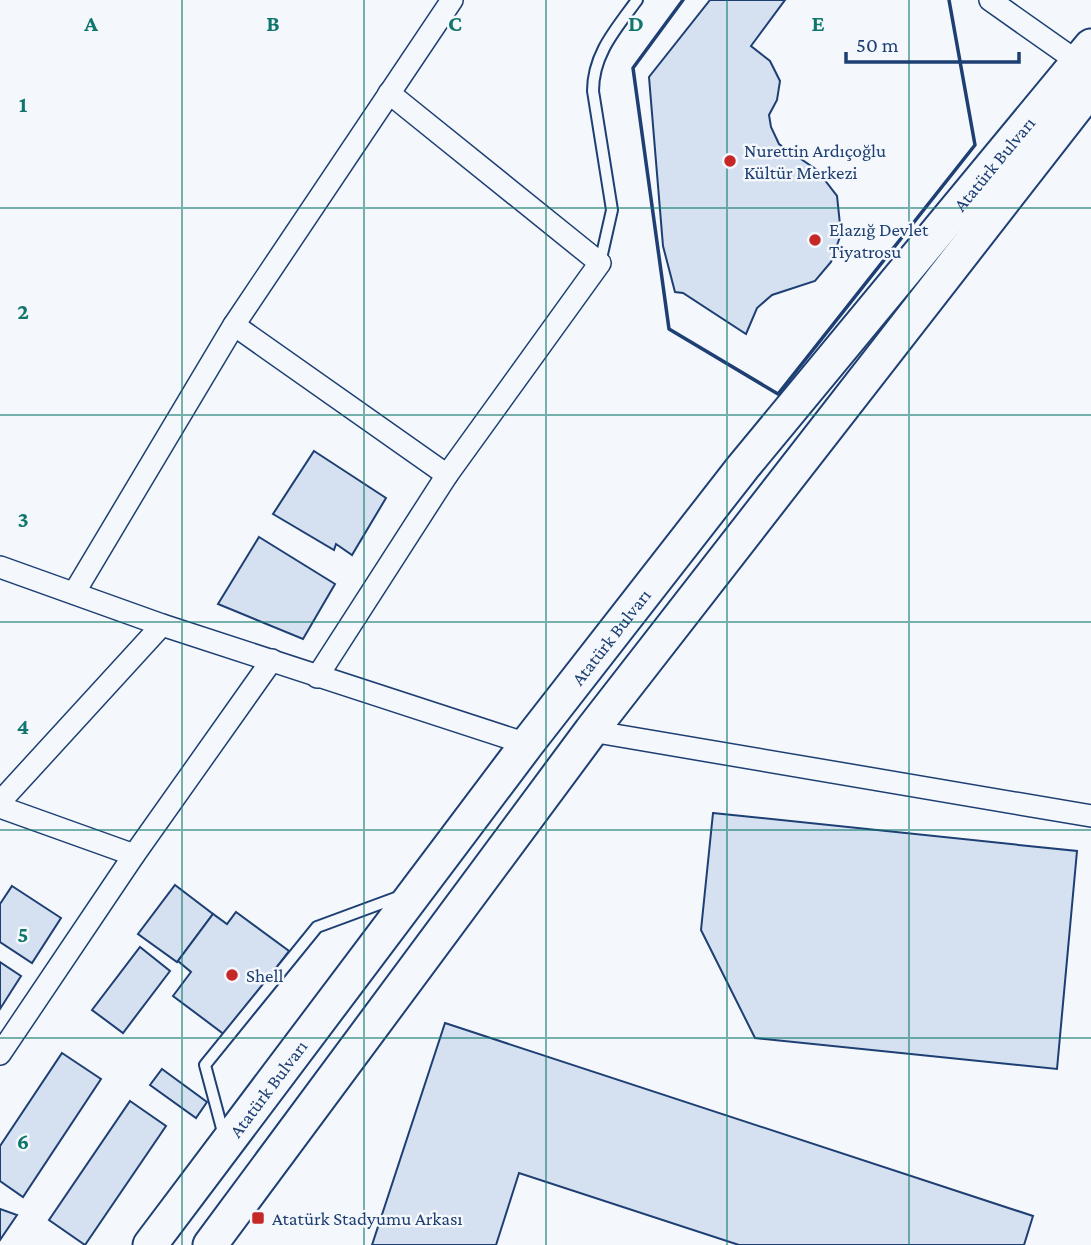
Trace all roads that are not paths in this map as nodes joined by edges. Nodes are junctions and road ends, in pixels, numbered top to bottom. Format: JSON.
{"nodes":[{"id":1,"x":452,"y":0,"type":"edge"},
{"id":2,"x":637,"y":0,"type":"edge"},
{"id":3,"x":990,"y":0,"type":"edge"},
{"id":4,"x":1087,"y":65,"type":"edge"},
{"id":5,"x":389,"y":93,"type":"junction"},
{"id":6,"x":600,"y":263,"type":"junction"},
{"id":7,"x":234,"y":324,"type":"junction"},
{"id":8,"x":447,"y":475,"type":"junction"},
{"id":9,"x":0,"y":567,"type":"edge"},
{"id":10,"x":74,"y":593,"type":"junction"},
{"id":11,"x":162,"y":625,"type":"junction"},
{"id":12,"x":272,"y":660,"type":"junction"},
{"id":13,"x":317,"y":677,"type":"junction"},
{"id":14,"x":591,"y":730,"type":"junction"},
{"id":15,"x":527,"y":744,"type":"junction"},
{"id":16,"x":0,"y":804,"type":"edge"},
{"id":17,"x":1091,"y":816,"type":"edge"},
{"id":18,"x":134,"y":855,"type":"junction"},
{"id":19,"x":416,"y":890,"type":"junction"},
{"id":20,"x":0,"y":1054,"type":"edge"},
{"id":21,"x":226,"y":1144,"type":"junction"},
{"id":22,"x":150,"y":1245,"type":"edge"},
{"id":23,"x":210,"y":1245,"type":"edge"}],
"edges":[{"from":1,"to":5,"type":"street"},
{"from":2,"to":6,"type":"lane"},
{"from":3,"to":4,"type":"street"},
{"from":4,"to":14,"type":"main road","name":"Atatürk Bulvarı"},
{"from":4,"to":15,"type":"main road","name":"Atatürk Bulvarı"},
{"from":5,"to":6,"type":"street"},
{"from":5,"to":7,"type":"street"},
{"from":6,"to":8,"type":"street"},
{"from":7,"to":8,"type":"street"},
{"from":7,"to":10,"type":"street"},
{"from":8,"to":13,"type":"street"},
{"from":9,"to":10,"type":"street"},
{"from":10,"to":11,"type":"street"},
{"from":11,"to":12,"type":"street"},
{"from":11,"to":16,"type":"street"},
{"from":12,"to":13,"type":"street"},
{"from":12,"to":18,"type":"street"},
{"from":13,"to":15,"type":"street"},
{"from":14,"to":17,"type":"street"},
{"from":14,"to":23,"type":"main road","name":"Atatürk Bulvarı"},
{"from":15,"to":19,"type":"main road","name":"Atatürk Bulvarı"},
{"from":16,"to":18,"type":"street"},
{"from":18,"to":20,"type":"street"},
{"from":19,"to":21,"type":"main road","name":"Atatürk Bulvarı"},
{"from":19,"to":21,"type":"lane"},
{"from":21,"to":22,"type":"main road","name":"Atatürk Bulvarı"}]}
